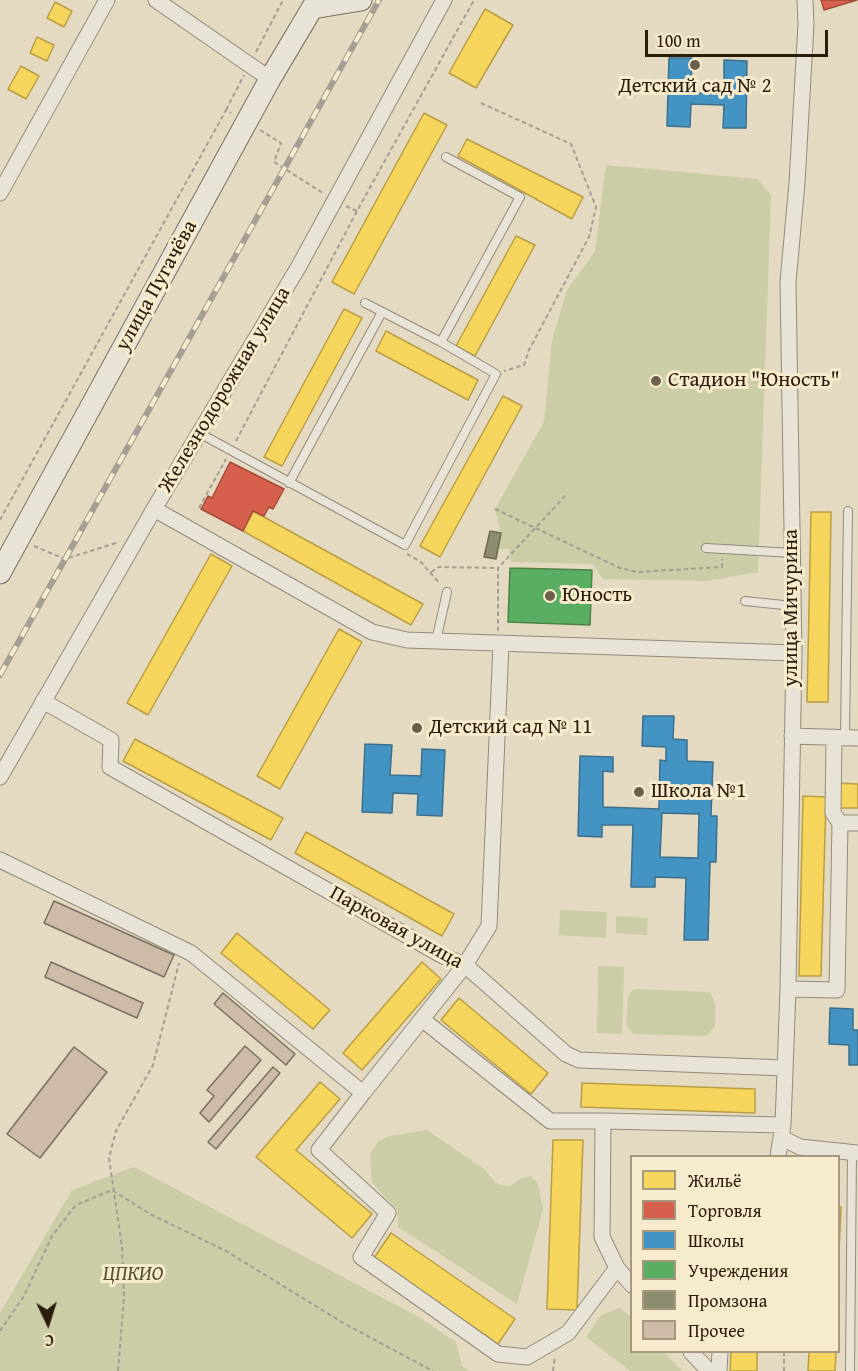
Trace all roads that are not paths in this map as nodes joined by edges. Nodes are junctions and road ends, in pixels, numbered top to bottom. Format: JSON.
{"nodes":[{"id":1,"x":107,"y":0,"type":"edge"},
{"id":2,"x":156,"y":0,"type":"edge"},
{"id":3,"x":361,"y":0,"type":"edge"},
{"id":4,"x":444,"y":0,"type":"edge"},
{"id":5,"x":805,"y":0,"type":"edge"},
{"id":6,"x":315,"y":4,"type":"edge"},
{"id":7,"x":270,"y":79,"type":"junction"},
{"id":8,"x":446,"y":157,"type":"dead end"},
{"id":9,"x":0,"y":193,"type":"edge"},
{"id":10,"x":365,"y":303,"type":"dead end"},
{"id":11,"x":382,"y":312,"type":"junction"},
{"id":12,"x":441,"y":342,"type":"junction"},
{"id":13,"x":199,"y":433,"type":"junction"},
{"id":14,"x":289,"y":483,"type":"junction"},
{"id":15,"x":154,"y":509,"type":"junction"},
{"id":16,"x":848,"y":511,"type":"dead end"},
{"id":17,"x":706,"y":548,"type":"dead end"},
{"id":18,"x":792,"y":553,"type":"junction"},
{"id":19,"x":847,"y":568,"type":"junction"},
{"id":20,"x":858,"y":568,"type":"edge"},
{"id":21,"x":0,"y":573,"type":"edge"},
{"id":22,"x":447,"y":592,"type":"dead end"},
{"id":23,"x":745,"y":601,"type":"dead end"},
{"id":24,"x":794,"y":606,"type":"junction"},
{"id":25,"x":436,"y":641,"type":"junction"},
{"id":26,"x":507,"y":644,"type":"junction"},
{"id":27,"x":794,"y":653,"type":"junction"},
{"id":28,"x":43,"y":701,"type":"junction"},
{"id":29,"x":792,"y":736,"type":"junction"},
{"id":30,"x":846,"y":737,"type":"edge"},
{"id":31,"x":0,"y":777,"type":"edge"},
{"id":32,"x":840,"y":823,"type":"junction"},
{"id":33,"x":858,"y":823,"type":"edge"},
{"id":34,"x":0,"y":860,"type":"edge"},
{"id":35,"x":465,"y":965,"type":"junction"},
{"id":36,"x":788,"y":989,"type":"junction"},
{"id":37,"x":423,"y":1020,"type":"junction"},
{"id":38,"x":785,"y":1068,"type":"junction"},
{"id":39,"x":363,"y":1093,"type":"junction"},
{"id":40,"x":603,"y":1121,"type":"junction"},
{"id":41,"x":782,"y":1132,"type":"junction"},
{"id":42,"x":855,"y":1153,"type":"edge"},
{"id":43,"x":778,"y":1155,"type":"edge"},
{"id":44,"x":616,"y":1268,"type":"junction"},
{"id":45,"x":630,"y":1283,"type":"edge"},
{"id":46,"x":692,"y":1353,"type":"edge"},
{"id":47,"x":720,"y":1353,"type":"edge"},
{"id":48,"x":709,"y":1371,"type":"edge"},
{"id":49,"x":719,"y":1371,"type":"edge"},
{"id":50,"x":850,"y":1371,"type":"edge"}],
"edges":[{"from":1,"to":9,"type":"street"},
{"from":2,"to":7,"type":"street"},
{"from":3,"to":6,"type":"street"},
{"from":4,"to":13,"type":"street","name":"Железнодорожная улица"},
{"from":5,"to":18,"type":"street","name":"улица Мичурина"},
{"from":6,"to":7,"type":"street","name":"улица Пугачёва"},
{"from":7,"to":21,"type":"street","name":"улица Пугачёва"},
{"from":8,"to":12,"type":"lane"},
{"from":10,"to":11,"type":"lane"},
{"from":11,"to":12,"type":"lane"},
{"from":11,"to":14,"type":"lane"},
{"from":12,"to":14,"type":"lane"},
{"from":13,"to":14,"type":"lane"},
{"from":13,"to":15,"type":"street","name":"Железнодорожная улица"},
{"from":15,"to":25,"type":"street"},
{"from":15,"to":28,"type":"street","name":"Железнодорожная улица"},
{"from":16,"to":19,"type":"lane"},
{"from":17,"to":18,"type":"lane"},
{"from":18,"to":24,"type":"street","name":"улица Мичурина"},
{"from":19,"to":20,"type":"lane"},
{"from":19,"to":30,"type":"lane"},
{"from":22,"to":25,"type":"lane"},
{"from":23,"to":24,"type":"lane"},
{"from":24,"to":27,"type":"street","name":"улица Мичурина"},
{"from":25,"to":26,"type":"street"},
{"from":26,"to":27,"type":"street"},
{"from":26,"to":35,"type":"street"},
{"from":27,"to":29,"type":"street","name":"улица Мичурина"},
{"from":28,"to":31,"type":"street","name":"Железнодорожная улица"},
{"from":28,"to":35,"type":"street","name":"Парковая улица"},
{"from":29,"to":30,"type":"street"},
{"from":29,"to":36,"type":"street","name":"улица Мичурина"},
{"from":30,"to":32,"type":"street"},
{"from":32,"to":33,"type":"street"},
{"from":32,"to":36,"type":"street"},
{"from":34,"to":39,"type":"street"},
{"from":35,"to":37,"type":"street"},
{"from":35,"to":38,"type":"street","name":"Парковая улица"},
{"from":36,"to":38,"type":"street","name":"улица Мичурина"},
{"from":37,"to":39,"type":"street"},
{"from":37,"to":40,"type":"street"},
{"from":38,"to":41,"type":"street","name":"улица Мичурина"},
{"from":39,"to":44,"type":"street"},
{"from":40,"to":41,"type":"street"},
{"from":40,"to":44,"type":"street"},
{"from":41,"to":42,"type":"street"},
{"from":41,"to":43,"type":"street","name":"улица Мичурина"},
{"from":42,"to":50,"type":"lane"},
{"from":44,"to":45,"type":"street"},
{"from":46,"to":48,"type":"street"},
{"from":47,"to":49,"type":"street"}]}
